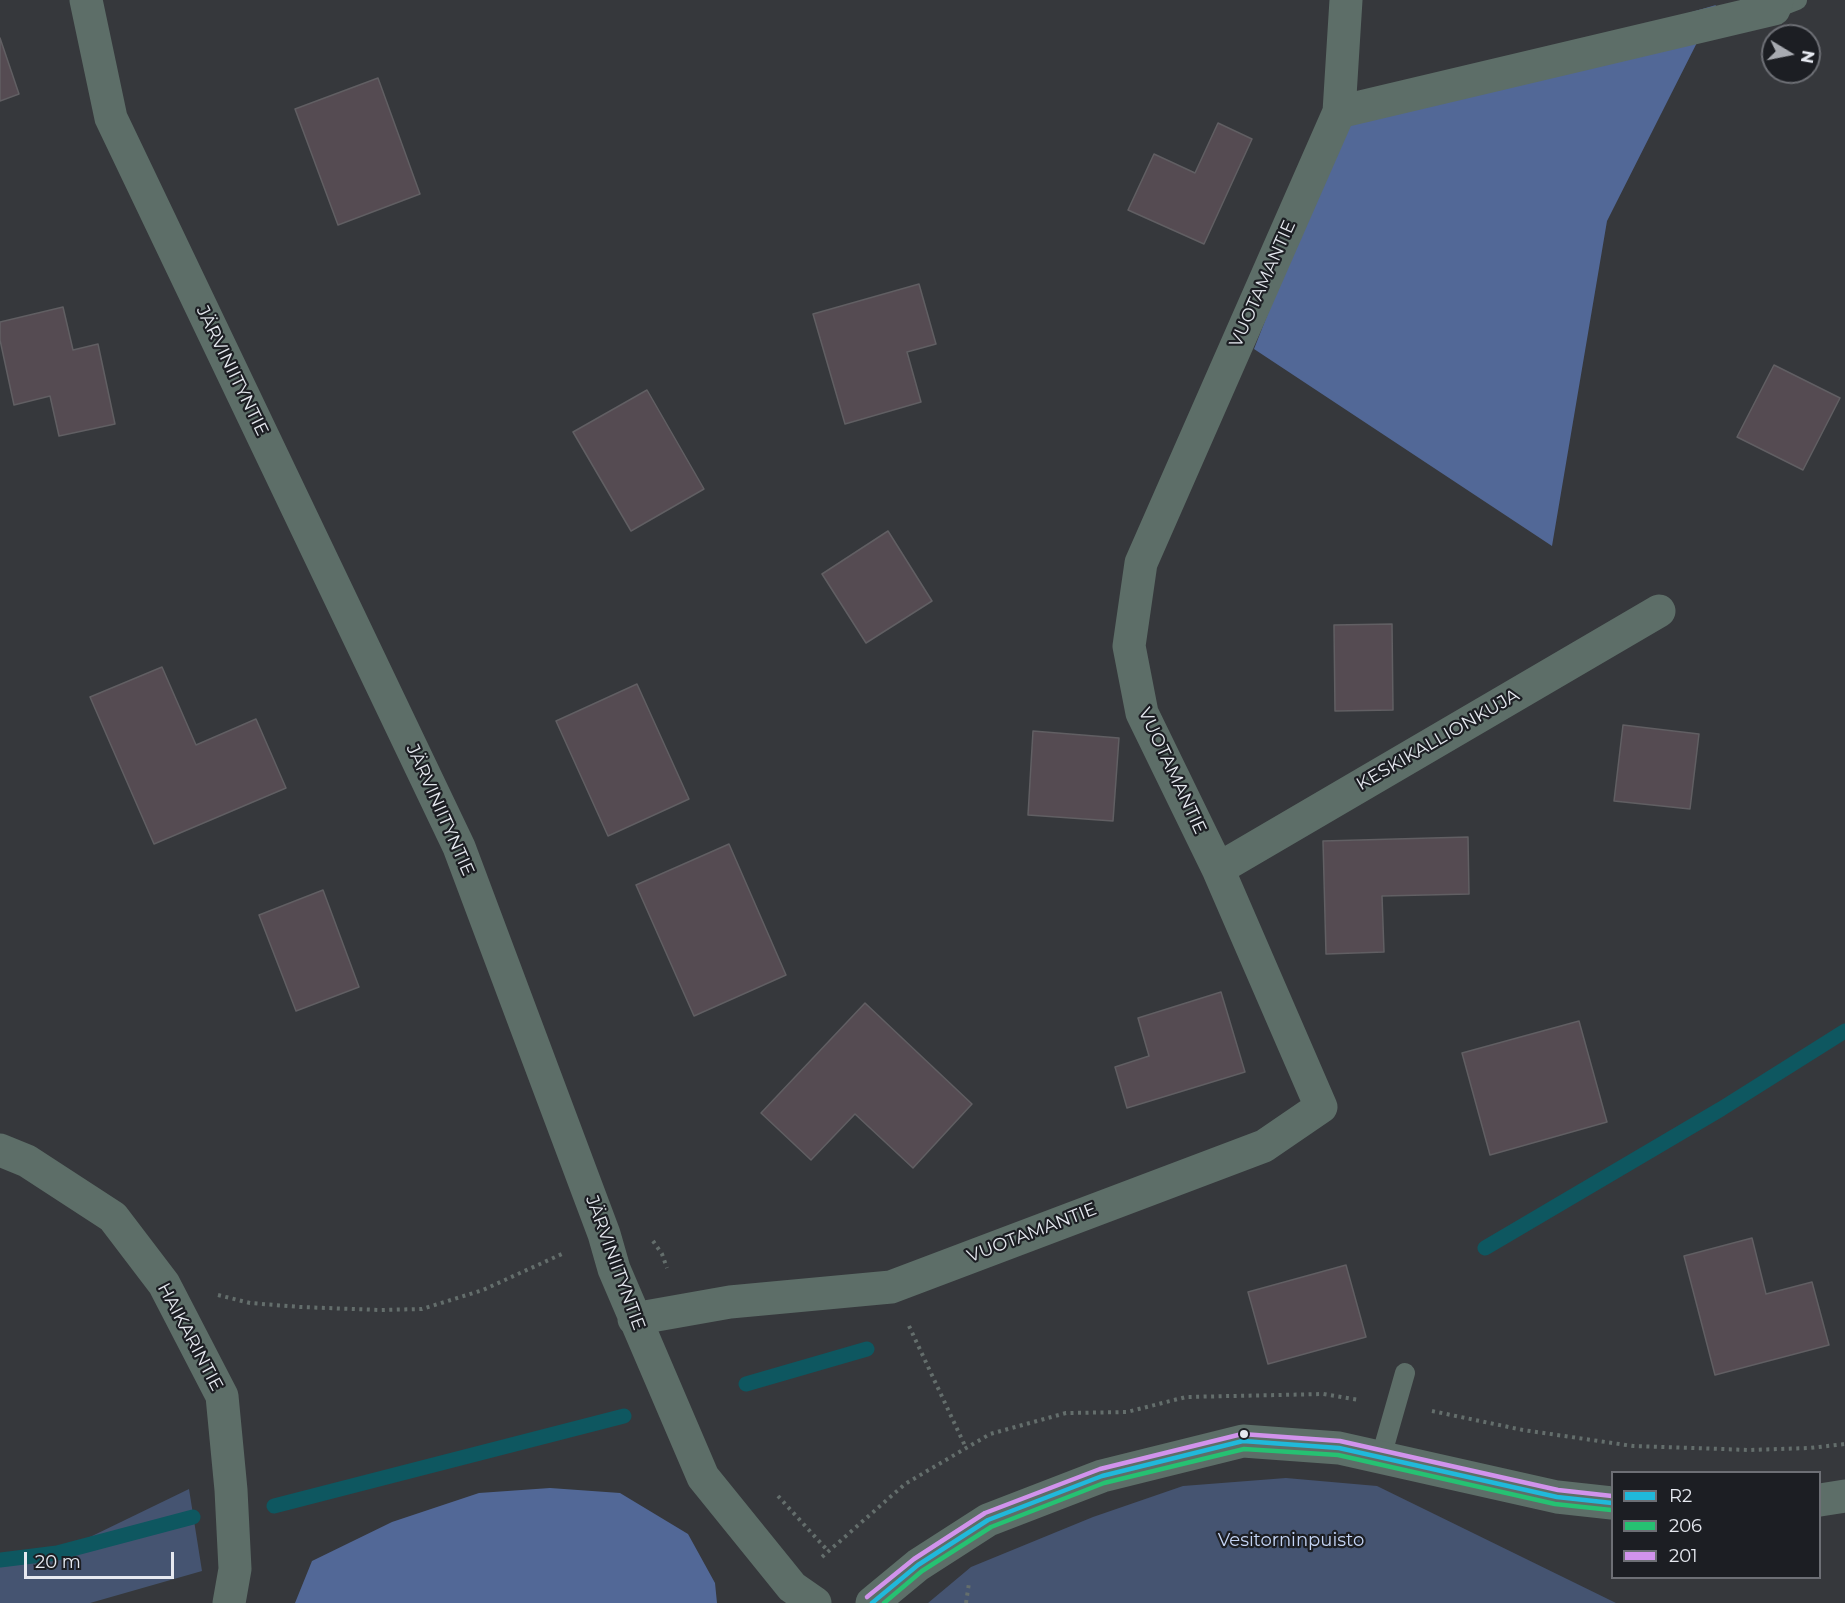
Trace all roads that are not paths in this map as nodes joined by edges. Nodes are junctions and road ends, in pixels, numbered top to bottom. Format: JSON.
{"nodes":[{"id":1,"x":86,"y":0,"type":"edge"},
{"id":2,"x":1346,"y":0,"type":"edge"},
{"id":3,"x":1783,"y":3,"type":"edge"},
{"id":4,"x":1339,"y":112,"type":"junction"},
{"id":5,"x":1659,"y":611,"type":"dead end"},
{"id":6,"x":1218,"y":869,"type":"junction"},
{"id":7,"x":0,"y":1150,"type":"edge"},
{"id":8,"x":634,"y":1319,"type":"junction"},
{"id":9,"x":1405,"y":1373,"type":"dead end"},
{"id":10,"x":1381,"y":1457,"type":"junction"},
{"id":11,"x":1845,"y":1496,"type":"edge"},
{"id":12,"x":1821,"y":1500,"type":"edge"},
{"id":13,"x":1611,"y":1503,"type":"edge"},
{"id":14,"x":229,"y":1603,"type":"edge"},
{"id":15,"x":815,"y":1603,"type":"edge"},
{"id":16,"x":872,"y":1603,"type":"edge"}],
"edges":[{"from":1,"to":8,"type":"street","name":"JÄRVINIITYNTIE"},
{"from":2,"to":4,"type":"street"},
{"from":3,"to":4,"type":"street"},
{"from":4,"to":6,"type":"street","name":"VUOTAMANTIE"},
{"from":5,"to":6,"type":"street","name":"KESKIKALLIONKUJA"},
{"from":6,"to":8,"type":"street","name":"VUOTAMANTIE"},
{"from":7,"to":14,"type":"street","name":"HAIKARINTIE"},
{"from":8,"to":15,"type":"street","name":"JÄRVINIITYNTIE"},
{"from":9,"to":10,"type":"lane"},
{"from":10,"to":13,"type":"street"},
{"from":10,"to":16,"type":"street"},
{"from":11,"to":12,"type":"street"}]}
